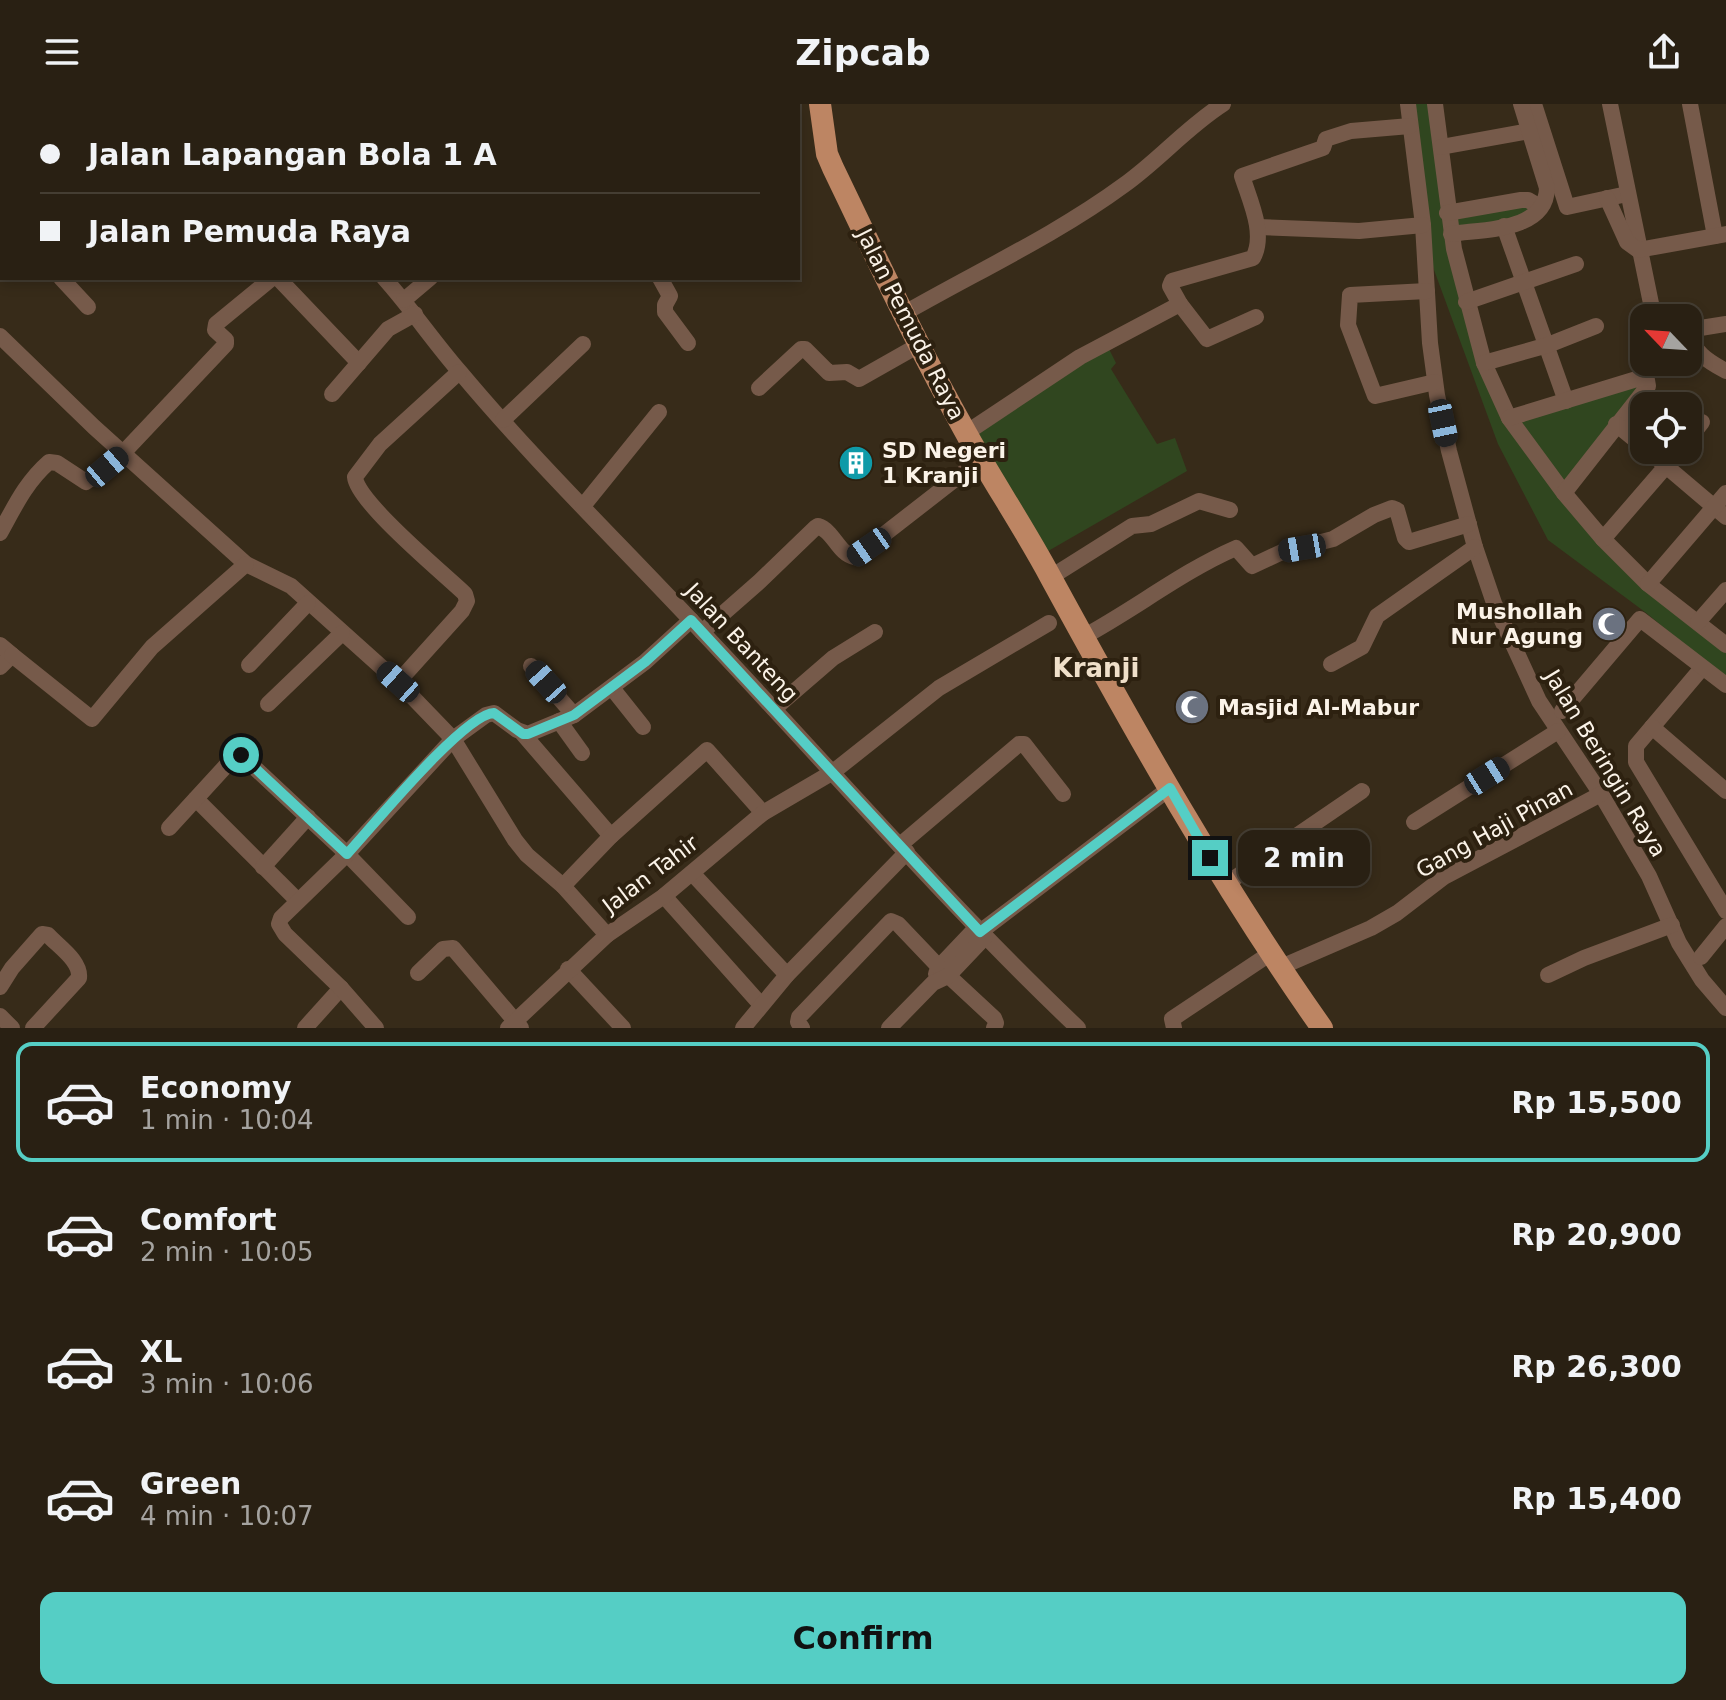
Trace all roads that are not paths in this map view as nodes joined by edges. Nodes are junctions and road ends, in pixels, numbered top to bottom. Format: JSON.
{"nodes":[{"id":1,"x":820,"y":104,"type":"edge"},
{"id":2,"x":1223,"y":104,"type":"edge"},
{"id":3,"x":1408,"y":104,"type":"edge"},
{"id":4,"x":1435,"y":104,"type":"edge"},
{"id":5,"x":1521,"y":104,"type":"edge"},
{"id":6,"x":1534,"y":104,"type":"edge"},
{"id":7,"x":1610,"y":104,"type":"edge"},
{"id":8,"x":1690,"y":104,"type":"edge"},
{"id":9,"x":1410,"y":126,"type":"junction"},
{"id":10,"x":1529,"y":131,"type":"junction"},
{"id":11,"x":1441,"y":147,"type":"junction"},
{"id":12,"x":1627,"y":194,"type":"junction"},
{"id":13,"x":1607,"y":198,"type":"junction"},
{"id":14,"x":1540,"y":207,"type":"junction"},
{"id":15,"x":1447,"y":213,"type":"junction"},
{"id":16,"x":1423,"y":225,"type":"junction"},
{"id":17,"x":1504,"y":226,"type":"junction"},
{"id":18,"x":1258,"y":227,"type":"junction"},
{"id":19,"x":1451,"y":234,"type":"junction"},
{"id":20,"x":1720,"y":235,"type":"edge"},
{"id":21,"x":1638,"y":250,"type":"junction"},
{"id":22,"x":1576,"y":264,"type":"dead end"},
{"id":23,"x":63,"y":280,"type":"edge"},
{"id":24,"x":272,"y":280,"type":"edge"},
{"id":25,"x":277,"y":280,"type":"edge"},
{"id":26,"x":386,"y":280,"type":"edge"},
{"id":27,"x":428,"y":280,"type":"edge"},
{"id":28,"x":661,"y":280,"type":"edge"},
{"id":29,"x":1525,"y":283,"type":"junction"},
{"id":30,"x":1427,"y":291,"type":"junction"},
{"id":31,"x":404,"y":300,"type":"junction"},
{"id":32,"x":1466,"y":302,"type":"junction"},
{"id":33,"x":1180,"y":304,"type":"junction"},
{"id":34,"x":1651,"y":304,"type":"edge"},
{"id":35,"x":88,"y":307,"type":"dead end"},
{"id":36,"x":415,"y":314,"type":"junction"},
{"id":37,"x":903,"y":314,"type":"junction"},
{"id":38,"x":1256,"y":317,"type":"dead end"},
{"id":39,"x":1726,"y":324,"type":"edge"},
{"id":40,"x":1596,"y":326,"type":"dead end"},
{"id":41,"x":1702,"y":328,"type":"edge"},
{"id":42,"x":0,"y":336,"type":"edge"},
{"id":43,"x":688,"y":343,"type":"dead end"},
{"id":44,"x":583,"y":344,"type":"dead end"},
{"id":45,"x":919,"y":345,"type":"junction"},
{"id":46,"x":1548,"y":345,"type":"junction"},
{"id":47,"x":1702,"y":355,"type":"edge"},
{"id":48,"x":359,"y":363,"type":"junction"},
{"id":49,"x":1484,"y":363,"type":"junction"},
{"id":50,"x":1726,"y":371,"type":"edge"},
{"id":51,"x":459,"y":372,"type":"junction"},
{"id":52,"x":1435,"y":382,"type":"junction"},
{"id":53,"x":759,"y":388,"type":"dead end"},
{"id":54,"x":332,"y":394,"type":"dead end"},
{"id":55,"x":1566,"y":401,"type":"junction"},
{"id":56,"x":659,"y":412,"type":"dead end"},
{"id":57,"x":1509,"y":418,"type":"junction"},
{"id":58,"x":503,"y":420,"type":"junction"},
{"id":59,"x":1616,"y":424,"type":"junction"},
{"id":60,"x":966,"y":433,"type":"junction"},
{"id":61,"x":1630,"y":436,"type":"edge"},
{"id":62,"x":124,"y":452,"type":"junction"},
{"id":63,"x":981,"y":459,"type":"junction"},
{"id":64,"x":1663,"y":464,"type":"edge"},
{"id":65,"x":1668,"y":464,"type":"edge"},
{"id":66,"x":1666,"y":467,"type":"junction"},
{"id":67,"x":1564,"y":493,"type":"junction"},
{"id":68,"x":1726,"y":493,"type":"edge"},
{"id":69,"x":583,"y":506,"type":"junction"},
{"id":70,"x":1230,"y":510,"type":"dead end"},
{"id":71,"x":1720,"y":512,"type":"edge"},
{"id":72,"x":1469,"y":524,"type":"junction"},
{"id":73,"x":0,"y":533,"type":"edge"},
{"id":74,"x":1603,"y":539,"type":"junction"},
{"id":75,"x":1475,"y":547,"type":"junction"},
{"id":76,"x":246,"y":564,"type":"junction"},
{"id":77,"x":1051,"y":577,"type":"junction"},
{"id":78,"x":1648,"y":584,"type":"junction"},
{"id":79,"x":1726,"y":590,"type":"edge"},
{"id":80,"x":308,"y":603,"type":"junction"},
{"id":81,"x":1698,"y":622,"type":"junction"},
{"id":82,"x":1049,"y":623,"type":"dead end"},
{"id":83,"x":697,"y":626,"type":"junction"},
{"id":84,"x":875,"y":632,"type":"dead end"},
{"id":85,"x":342,"y":633,"type":"junction"},
{"id":86,"x":1083,"y":637,"type":"junction"},
{"id":87,"x":1726,"y":645,"type":"edge"},
{"id":88,"x":4,"y":656,"type":"edge"},
{"id":89,"x":1331,"y":664,"type":"dead end"},
{"id":90,"x":249,"y":665,"type":"dead end"},
{"id":91,"x":531,"y":666,"type":"dead end"},
{"id":92,"x":1702,"y":668,"type":"junction"},
{"id":93,"x":398,"y":682,"type":"junction"},
{"id":94,"x":1726,"y":685,"type":"edge"},
{"id":95,"x":612,"y":688,"type":"junction"},
{"id":96,"x":268,"y":704,"type":"dead end"},
{"id":97,"x":774,"y":709,"type":"junction"},
{"id":98,"x":1562,"y":711,"type":"dead end"},
{"id":99,"x":567,"y":718,"type":"junction"},
{"id":100,"x":643,"y":727,"type":"dead end"},
{"id":101,"x":1652,"y":727,"type":"junction"},
{"id":102,"x":1558,"y":731,"type":"junction"},
{"id":103,"x":523,"y":734,"type":"junction"},
{"id":104,"x":453,"y":739,"type":"junction"},
{"id":105,"x":582,"y":753,"type":"dead end"},
{"id":106,"x":833,"y":772,"type":"junction"},
{"id":107,"x":1170,"y":788,"type":"junction"},
{"id":108,"x":1362,"y":791,"type":"dead end"},
{"id":109,"x":1726,"y":791,"type":"edge"},
{"id":110,"x":1063,"y":794,"type":"dead end"},
{"id":111,"x":1601,"y":794,"type":"junction"},
{"id":112,"x":196,"y":799,"type":"junction"},
{"id":113,"x":763,"y":813,"type":"junction"},
{"id":114,"x":308,"y":817,"type":"junction"},
{"id":115,"x":1414,"y":822,"type":"dead end"},
{"id":116,"x":169,"y":828,"type":"dead end"},
{"id":117,"x":611,"y":836,"type":"junction"},
{"id":118,"x":903,"y":848,"type":"junction"},
{"id":119,"x":347,"y":854,"type":"junction"},
{"id":120,"x":263,"y":867,"type":"junction"},
{"id":121,"x":692,"y":873,"type":"junction"},
{"id":122,"x":1226,"y":884,"type":"junction"},
{"id":123,"x":563,"y":886,"type":"junction"},
{"id":124,"x":664,"y":896,"type":"junction"},
{"id":125,"x":298,"y":901,"type":"junction"},
{"id":126,"x":1726,"y":911,"type":"edge"},
{"id":127,"x":408,"y":917,"type":"dead end"},
{"id":128,"x":1672,"y":925,"type":"junction"},
{"id":129,"x":1726,"y":926,"type":"edge"},
{"id":130,"x":980,"y":932,"type":"junction"},
{"id":131,"x":607,"y":935,"type":"junction"},
{"id":132,"x":1701,"y":957,"type":"dead end"},
{"id":133,"x":1276,"y":960,"type":"junction"},
{"id":134,"x":568,"y":969,"type":"junction"},
{"id":135,"x":418,"y":973,"type":"dead end"},
{"id":136,"x":787,"y":975,"type":"junction"},
{"id":137,"x":940,"y":975,"type":"junction"},
{"id":138,"x":1548,"y":975,"type":"dead end"},
{"id":139,"x":0,"y":987,"type":"edge"},
{"id":140,"x":341,"y":988,"type":"junction"},
{"id":141,"x":761,"y":1005,"type":"junction"},
{"id":142,"x":1726,"y":1008,"type":"edge"},
{"id":143,"x":0,"y":1016,"type":"edge"},
{"id":144,"x":515,"y":1026,"type":"edge"},
{"id":145,"x":12,"y":1028,"type":"edge"},
{"id":146,"x":33,"y":1028,"type":"edge"},
{"id":147,"x":305,"y":1028,"type":"edge"},
{"id":148,"x":376,"y":1028,"type":"edge"},
{"id":149,"x":623,"y":1028,"type":"edge"},
{"id":150,"x":743,"y":1028,"type":"edge"},
{"id":151,"x":802,"y":1028,"type":"edge"},
{"id":152,"x":889,"y":1028,"type":"edge"},
{"id":153,"x":994,"y":1028,"type":"edge"},
{"id":154,"x":1078,"y":1028,"type":"edge"},
{"id":155,"x":1174,"y":1028,"type":"edge"},
{"id":156,"x":1322,"y":1028,"type":"edge"}],
"edges":[{"from":1,"to":37,"type":"main road","name":"Jalan Pemuda Raya"},
{"from":2,"to":37,"type":"street"},
{"from":3,"to":9,"type":"street","name":"Jalan Beringin Raya"},
{"from":4,"to":11,"type":"street"},
{"from":5,"to":10,"type":"street"},
{"from":6,"to":13,"type":"street"},
{"from":7,"to":12,"type":"street"},
{"from":8,"to":20,"type":"street"},
{"from":9,"to":16,"type":"street","name":"Jalan Beringin Raya"},
{"from":9,"to":18,"type":"street"},
{"from":10,"to":11,"type":"street"},
{"from":10,"to":14,"type":"street"},
{"from":11,"to":15,"type":"street"},
{"from":12,"to":13,"type":"street"},
{"from":12,"to":21,"type":"street"},
{"from":13,"to":21,"type":"street"},
{"from":14,"to":15,"type":"street"},
{"from":14,"to":17,"type":"street"},
{"from":15,"to":19,"type":"street"},
{"from":16,"to":18,"type":"street"},
{"from":16,"to":30,"type":"street","name":"Jalan Beringin Raya"},
{"from":17,"to":19,"type":"street"},
{"from":17,"to":29,"type":"street"},
{"from":18,"to":33,"type":"street"},
{"from":19,"to":32,"type":"street"},
{"from":20,"to":21,"type":"street"},
{"from":21,"to":34,"type":"street"},
{"from":22,"to":29,"type":"street"},
{"from":23,"to":35,"type":"street"},
{"from":24,"to":62,"type":"street"},
{"from":25,"to":48,"type":"street"},
{"from":26,"to":31,"type":"street","name":"Jalan Banteng"},
{"from":27,"to":31,"type":"street"},
{"from":28,"to":43,"type":"street"},
{"from":29,"to":32,"type":"street"},
{"from":29,"to":46,"type":"street"},
{"from":30,"to":52,"type":"street","name":"Jalan Beringin Raya"},
{"from":30,"to":52,"type":"street"},
{"from":31,"to":36,"type":"street","name":"Jalan Banteng"},
{"from":32,"to":49,"type":"street"},
{"from":33,"to":38,"type":"street"},
{"from":33,"to":60,"type":"street"},
{"from":36,"to":48,"type":"street"},
{"from":36,"to":51,"type":"street","name":"Jalan Banteng"},
{"from":37,"to":45,"type":"main road","name":"Jalan Pemuda Raya"},
{"from":39,"to":41,"type":"street"},
{"from":40,"to":46,"type":"street"},
{"from":42,"to":62,"type":"street"},
{"from":44,"to":58,"type":"street"},
{"from":45,"to":53,"type":"street"},
{"from":45,"to":60,"type":"main road","name":"Jalan Pemuda Raya"},
{"from":46,"to":49,"type":"street"},
{"from":46,"to":55,"type":"street"},
{"from":47,"to":50,"type":"street"},
{"from":48,"to":54,"type":"street"},
{"from":49,"to":57,"type":"street"},
{"from":51,"to":58,"type":"street","name":"Jalan Banteng"},
{"from":51,"to":93,"type":"street"},
{"from":52,"to":72,"type":"street","name":"Jalan Beringin Raya"},
{"from":55,"to":57,"type":"street"},
{"from":55,"to":59,"type":"street"},
{"from":56,"to":69,"type":"street"},
{"from":57,"to":67,"type":"street"},
{"from":58,"to":69,"type":"street","name":"Jalan Banteng"},
{"from":59,"to":61,"type":"street"},
{"from":59,"to":67,"type":"street"},
{"from":60,"to":63,"type":"main road","name":"Jalan Pemuda Raya"},
{"from":62,"to":73,"type":"street"},
{"from":62,"to":76,"type":"street"},
{"from":63,"to":77,"type":"main road","name":"Jalan Pemuda Raya"},
{"from":63,"to":83,"type":"street"},
{"from":64,"to":66,"type":"street"},
{"from":65,"to":66,"type":"street"},
{"from":66,"to":71,"type":"street"},
{"from":66,"to":74,"type":"street"},
{"from":67,"to":74,"type":"street"},
{"from":68,"to":71,"type":"street"},
{"from":69,"to":83,"type":"street","name":"Jalan Banteng"},
{"from":70,"to":77,"type":"street"},
{"from":71,"to":78,"type":"street"},
{"from":72,"to":75,"type":"street","name":"Jalan Beringin Raya"},
{"from":72,"to":86,"type":"street"},
{"from":74,"to":78,"type":"street"},
{"from":75,"to":89,"type":"street"},
{"from":75,"to":102,"type":"street","name":"Jalan Beringin Raya"},
{"from":76,"to":80,"type":"street"},
{"from":76,"to":88,"type":"street"},
{"from":77,"to":86,"type":"main road","name":"Jalan Pemuda Raya"},
{"from":78,"to":81,"type":"street"},
{"from":79,"to":81,"type":"street"},
{"from":80,"to":85,"type":"street"},
{"from":80,"to":90,"type":"street"},
{"from":81,"to":87,"type":"street"},
{"from":82,"to":106,"type":"street","name":"Jalan Tahir"},
{"from":83,"to":95,"type":"street"},
{"from":83,"to":97,"type":"street","name":"Jalan Banteng"},
{"from":84,"to":97,"type":"street"},
{"from":85,"to":93,"type":"street"},
{"from":85,"to":96,"type":"street"},
{"from":86,"to":107,"type":"main road","name":"Jalan Pemuda Raya"},
{"from":91,"to":99,"type":"street"},
{"from":92,"to":94,"type":"street"},
{"from":92,"to":98,"type":"street"},
{"from":92,"to":101,"type":"street"},
{"from":93,"to":104,"type":"street"},
{"from":95,"to":99,"type":"street"},
{"from":95,"to":100,"type":"street"},
{"from":97,"to":106,"type":"street","name":"Jalan Banteng"},
{"from":99,"to":103,"type":"street"},
{"from":99,"to":105,"type":"street"},
{"from":101,"to":109,"type":"street"},
{"from":101,"to":126,"type":"street"},
{"from":102,"to":111,"type":"street","name":"Jalan Beringin Raya"},
{"from":102,"to":115,"type":"street"},
{"from":103,"to":104,"type":"street"},
{"from":103,"to":117,"type":"street"},
{"from":104,"to":119,"type":"street"},
{"from":104,"to":123,"type":"street"},
{"from":106,"to":113,"type":"street","name":"Jalan Tahir"},
{"from":106,"to":118,"type":"street","name":"Jalan Banteng"},
{"from":107,"to":122,"type":"main road","name":"Jalan Pemuda Raya"},
{"from":107,"to":130,"type":"street"},
{"from":108,"to":122,"type":"street"},
{"from":110,"to":118,"type":"street"},
{"from":111,"to":128,"type":"street","name":"Jalan Beringin Raya"},
{"from":111,"to":133,"type":"street","name":"Gang Haji Pinan"},
{"from":112,"to":114,"type":"street"},
{"from":112,"to":116,"type":"street"},
{"from":112,"to":120,"type":"street"},
{"from":113,"to":117,"type":"street"},
{"from":113,"to":121,"type":"street","name":"Jalan Tahir"},
{"from":114,"to":119,"type":"street"},
{"from":114,"to":120,"type":"street"},
{"from":117,"to":123,"type":"street"},
{"from":118,"to":130,"type":"street","name":"Jalan Banteng"},
{"from":118,"to":136,"type":"street"},
{"from":119,"to":125,"type":"street"},
{"from":119,"to":127,"type":"street"},
{"from":120,"to":125,"type":"street"},
{"from":121,"to":124,"type":"street","name":"Jalan Tahir"},
{"from":121,"to":136,"type":"street"},
{"from":122,"to":133,"type":"main road","name":"Jalan Pemuda Raya"},
{"from":123,"to":131,"type":"street"},
{"from":124,"to":131,"type":"street","name":"Jalan Tahir"},
{"from":124,"to":141,"type":"street"},
{"from":125,"to":140,"type":"street"},
{"from":128,"to":138,"type":"street"},
{"from":128,"to":142,"type":"street","name":"Jalan Beringin Raya"},
{"from":129,"to":132,"type":"street"},
{"from":130,"to":137,"type":"street"},
{"from":130,"to":154,"type":"street","name":"Jalan Banteng"},
{"from":131,"to":134,"type":"street","name":"Jalan Tahir"},
{"from":133,"to":155,"type":"street","name":"Gang Haji Pinan"},
{"from":133,"to":156,"type":"main road","name":"Jalan Pemuda Raya"},
{"from":134,"to":144,"type":"street","name":"Jalan Tahir"},
{"from":134,"to":149,"type":"street"},
{"from":135,"to":144,"type":"street"},
{"from":136,"to":141,"type":"street"},
{"from":137,"to":151,"type":"street"},
{"from":137,"to":152,"type":"street"},
{"from":137,"to":153,"type":"street"},
{"from":139,"to":146,"type":"street"},
{"from":140,"to":147,"type":"street"},
{"from":140,"to":148,"type":"street"},
{"from":141,"to":150,"type":"street"},
{"from":143,"to":145,"type":"street"}]}
